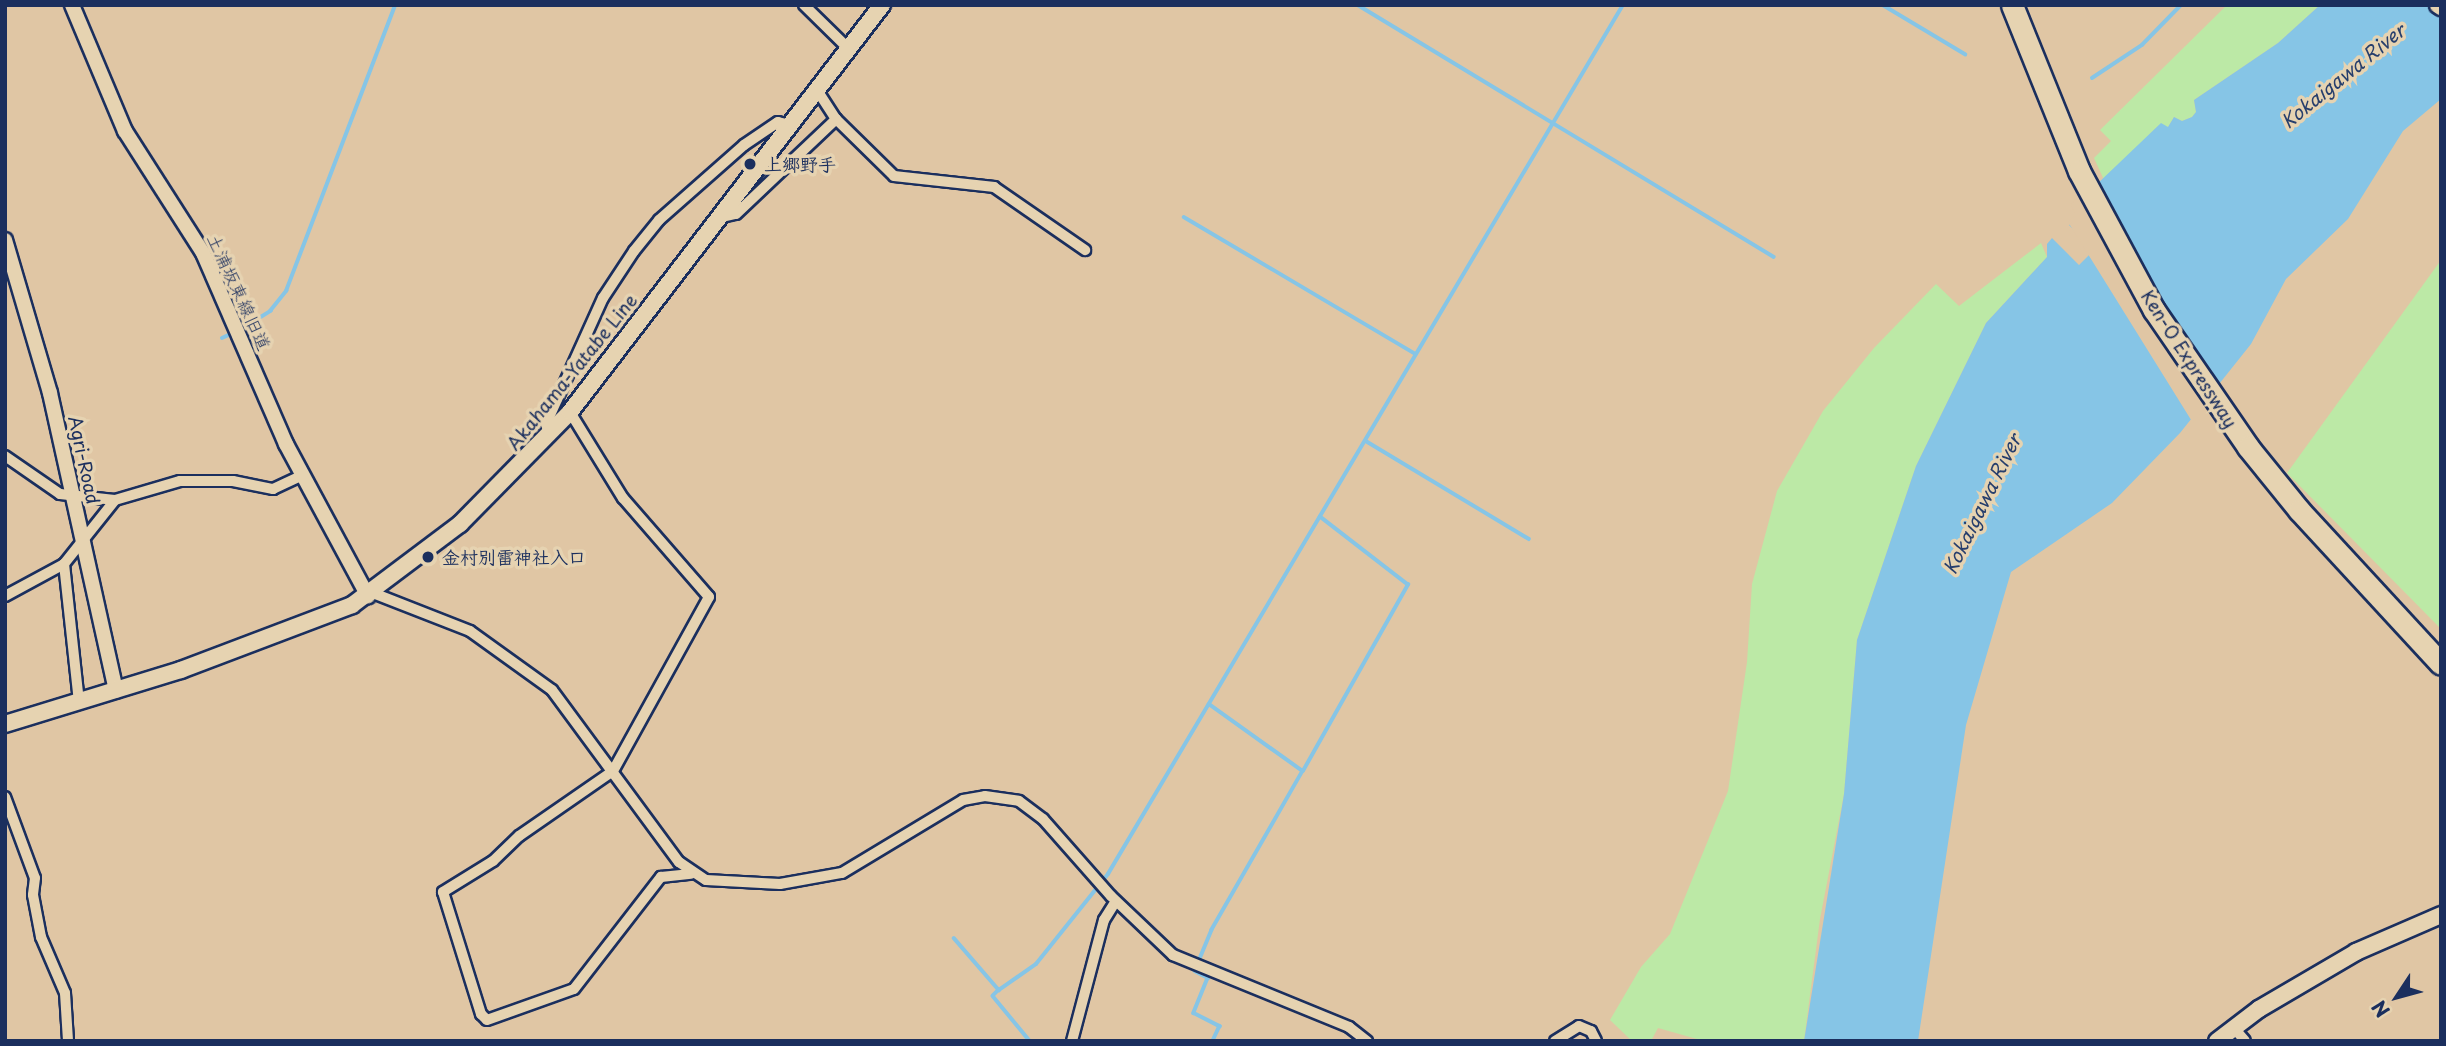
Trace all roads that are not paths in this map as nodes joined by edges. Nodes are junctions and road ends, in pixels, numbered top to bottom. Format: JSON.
{"nodes":[{"id":1,"x":72,"y":5,"type":"edge"},
{"id":2,"x":804,"y":5,"type":"edge"},
{"id":3,"x":882,"y":5,"type":"edge"},
{"id":4,"x":2012,"y":5,"type":"edge"},
{"id":5,"x":849,"y":50,"type":"junction"},
{"id":6,"x":817,"y":90,"type":"junction"},
{"id":7,"x":836,"y":119,"type":"junction"},
{"id":8,"x":790,"y":125,"type":"junction"},
{"id":9,"x":718,"y":218,"type":"junction"},
{"id":10,"x":5,"y":240,"type":"edge"},
{"id":11,"x":1085,"y":250,"type":"dead end"},
{"id":12,"x":570,"y":412,"type":"junction"},
{"id":13,"x":550,"y":435,"type":"junction"},
{"id":14,"x":5,"y":456,"type":"edge"},
{"id":15,"x":303,"y":475,"type":"junction"},
{"id":16,"x":72,"y":492,"type":"junction"},
{"id":17,"x":115,"y":500,"type":"junction"},
{"id":18,"x":82,"y":543,"type":"junction"},
{"id":19,"x":64,"y":564,"type":"junction"},
{"id":20,"x":370,"y":594,"type":"junction"},
{"id":21,"x":5,"y":596,"type":"edge"},
{"id":22,"x":2441,"y":664,"type":"edge"},
{"id":23,"x":116,"y":691,"type":"junction"},
{"id":24,"x":79,"y":703,"type":"junction"},
{"id":25,"x":5,"y":724,"type":"edge"},
{"id":26,"x":613,"y":771,"type":"junction"},
{"id":27,"x":5,"y":797,"type":"edge"},
{"id":28,"x":691,"y":874,"type":"junction"},
{"id":29,"x":1116,"y":901,"type":"junction"},
{"id":30,"x":2441,"y":915,"type":"edge"},
{"id":31,"x":2233,"y":1027,"type":"junction"},
{"id":32,"x":68,"y":1041,"type":"edge"},
{"id":33,"x":1072,"y":1041,"type":"edge"},
{"id":34,"x":1367,"y":1041,"type":"edge"},
{"id":35,"x":1555,"y":1041,"type":"edge"},
{"id":36,"x":1596,"y":1041,"type":"edge"},
{"id":37,"x":2217,"y":1041,"type":"edge"},
{"id":38,"x":2245,"y":1041,"type":"edge"}],
"edges":[{"from":1,"to":15,"type":"street","name":"土浦坂東線旧道"},
{"from":2,"to":5,"type":"street"},
{"from":3,"to":5,"type":"main road","name":"Akahama-Yatabe Line"},
{"from":4,"to":22,"type":"highway","name":"Ken-O Expressway"},
{"from":5,"to":6,"type":"main road","name":"Akahama-Yatabe Line"},
{"from":6,"to":7,"type":"street"},
{"from":6,"to":8,"type":"main road","name":"Akahama-Yatabe Line"},
{"from":7,"to":9,"type":"street"},
{"from":7,"to":11,"type":"street"},
{"from":8,"to":9,"type":"main road","name":"Akahama-Yatabe Line"},
{"from":8,"to":13,"type":"street"},
{"from":9,"to":12,"type":"main road","name":"Akahama-Yatabe Line"},
{"from":10,"to":16,"type":"street","name":"Agri-Road"},
{"from":12,"to":13,"type":"main road","name":"Akahama-Yatabe Line"},
{"from":12,"to":26,"type":"street"},
{"from":13,"to":20,"type":"main road","name":"Akahama-Yatabe Line"},
{"from":14,"to":16,"type":"street"},
{"from":15,"to":17,"type":"street"},
{"from":15,"to":20,"type":"street","name":"土浦坂東線旧道"},
{"from":16,"to":17,"type":"street"},
{"from":16,"to":18,"type":"street","name":"Agri-Road"},
{"from":17,"to":18,"type":"street"},
{"from":18,"to":19,"type":"street"},
{"from":18,"to":23,"type":"street","name":"Agri-Road"},
{"from":19,"to":21,"type":"street"},
{"from":19,"to":24,"type":"street"},
{"from":20,"to":23,"type":"main road","name":"Akahama-Yatabe Line"},
{"from":20,"to":26,"type":"street"},
{"from":23,"to":24,"type":"main road","name":"Akahama-Yatabe Line"},
{"from":24,"to":25,"type":"main road","name":"Akahama-Yatabe Line"},
{"from":26,"to":28,"type":"street"},
{"from":26,"to":28,"type":"street"},
{"from":27,"to":32,"type":"street"},
{"from":28,"to":29,"type":"street"},
{"from":29,"to":33,"type":"street"},
{"from":29,"to":34,"type":"street"},
{"from":30,"to":31,"type":"main road"},
{"from":31,"to":37,"type":"main road"},
{"from":31,"to":38,"type":"street"},
{"from":35,"to":36,"type":"street"}]}
